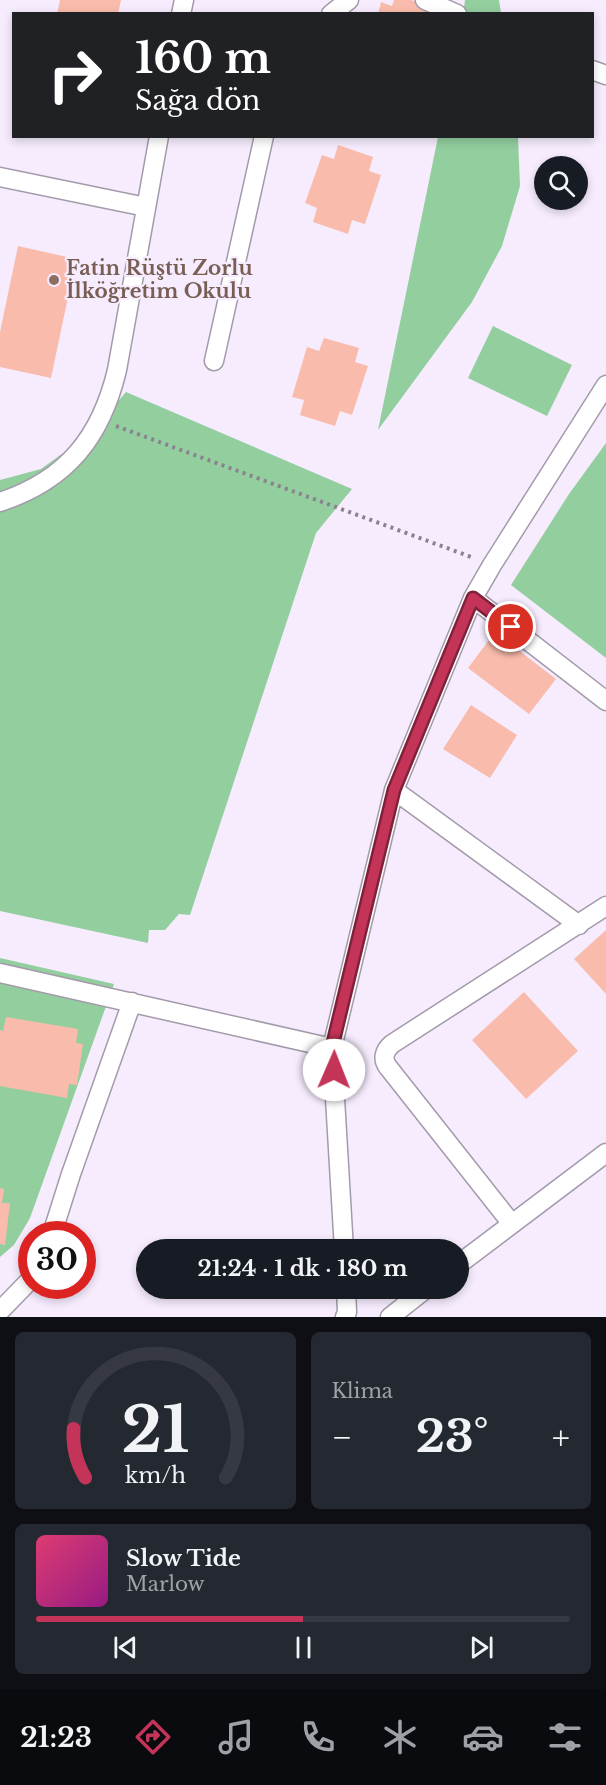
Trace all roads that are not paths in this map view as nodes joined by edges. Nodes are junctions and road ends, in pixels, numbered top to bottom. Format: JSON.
{"nodes":[{"id":1,"x":349,"y":0,"type":"edge"},
{"id":2,"x":425,"y":0,"type":"edge"},
{"id":3,"x":334,"y":12,"type":"edge"},
{"id":4,"x":452,"y":12,"type":"edge"},
{"id":5,"x":159,"y":138,"type":"edge"},
{"id":6,"x":264,"y":138,"type":"edge"},
{"id":7,"x":0,"y":177,"type":"edge"},
{"id":8,"x":146,"y":207,"type":"junction"},
{"id":9,"x":214,"y":361,"type":"dead end"},
{"id":10,"x":606,"y":385,"type":"edge"},
{"id":11,"x":0,"y":502,"type":"edge"},
{"id":12,"x":473,"y":598,"type":"junction"},
{"id":13,"x":606,"y":700,"type":"edge"},
{"id":14,"x":394,"y":790,"type":"junction"},
{"id":15,"x":606,"y":906,"type":"edge"},
{"id":16,"x":579,"y":925,"type":"junction"},
{"id":17,"x":0,"y":973,"type":"edge"},
{"id":18,"x":132,"y":1002,"type":"junction"},
{"id":19,"x":332,"y":1047,"type":"junction"},
{"id":20,"x":606,"y":1153,"type":"edge"},
{"id":21,"x":56,"y":1221,"type":"edge"},
{"id":22,"x":512,"y":1224,"type":"junction"},
{"id":23,"x":343,"y":1239,"type":"edge"},
{"id":24,"x":469,"y":1256,"type":"edge"},
{"id":25,"x":18,"y":1292,"type":"edge"},
{"id":26,"x":346,"y":1299,"type":"edge"},
{"id":27,"x":413,"y":1299,"type":"edge"},
{"id":28,"x":0,"y":1311,"type":"edge"},
{"id":29,"x":345,"y":1317,"type":"edge"},
{"id":30,"x":390,"y":1317,"type":"edge"}],
"edges":[{"from":1,"to":3,"type":"street"},
{"from":2,"to":4,"type":"street"},
{"from":5,"to":8,"type":"street"},
{"from":6,"to":9,"type":"street"},
{"from":7,"to":8,"type":"street"},
{"from":8,"to":11,"type":"street"},
{"from":10,"to":12,"type":"street"},
{"from":12,"to":13,"type":"street"},
{"from":12,"to":14,"type":"street"},
{"from":14,"to":16,"type":"street"},
{"from":14,"to":19,"type":"street"},
{"from":15,"to":16,"type":"street"},
{"from":16,"to":22,"type":"street"},
{"from":17,"to":18,"type":"street"},
{"from":18,"to":19,"type":"street"},
{"from":18,"to":21,"type":"street"},
{"from":19,"to":23,"type":"street"},
{"from":20,"to":22,"type":"street"},
{"from":22,"to":24,"type":"street"},
{"from":25,"to":28,"type":"street"},
{"from":26,"to":29,"type":"street"},
{"from":27,"to":30,"type":"street"}]}
